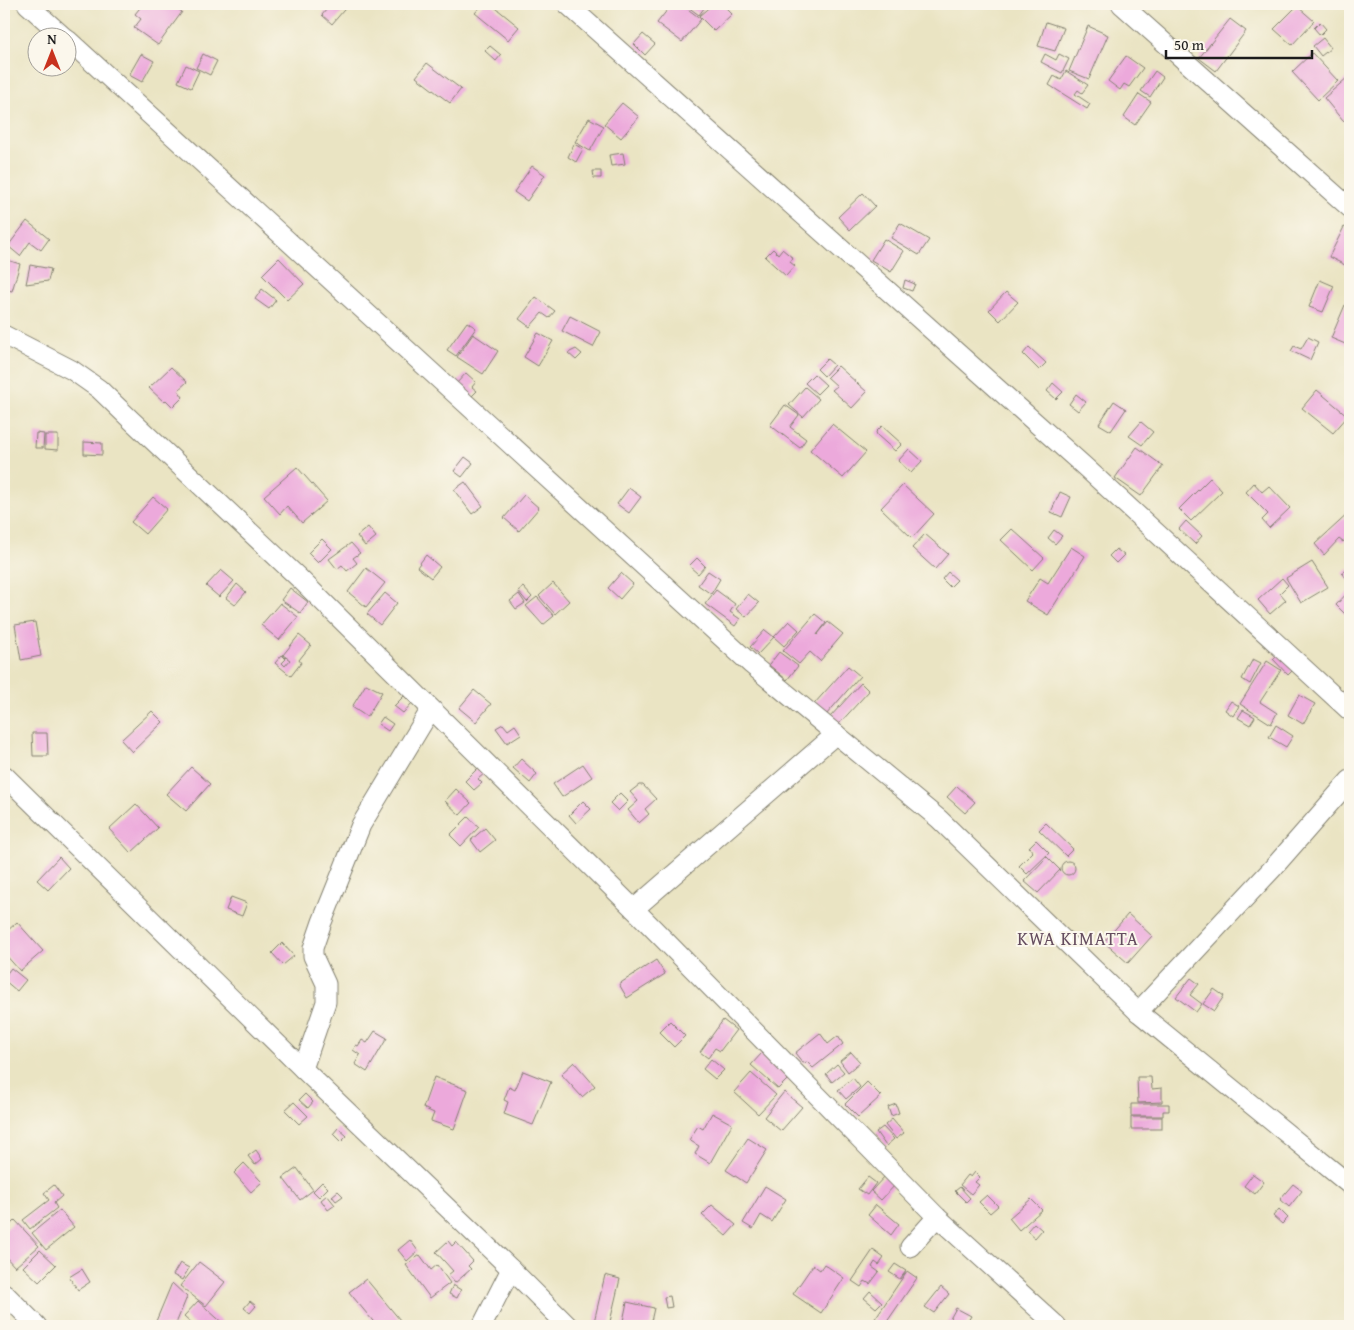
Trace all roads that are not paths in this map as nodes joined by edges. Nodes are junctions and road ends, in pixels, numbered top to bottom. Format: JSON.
{"nodes":[{"id":1,"x":28,"y":4,"type":"edge"},
{"id":2,"x":566,"y":4,"type":"edge"},
{"id":3,"x":1120,"y":4,"type":"edge"},
{"id":4,"x":54,"y":28,"type":"edge"},
{"id":5,"x":78,"y":49,"type":"edge"},
{"id":6,"x":1350,"y":208,"type":"edge"},
{"id":7,"x":4,"y":335,"type":"edge"},
{"id":8,"x":431,"y":709,"type":"junction"},
{"id":9,"x":1350,"y":711,"type":"edge"},
{"id":10,"x":836,"y":734,"type":"junction"},
{"id":11,"x":4,"y":775,"type":"edge"},
{"id":12,"x":1350,"y":780,"type":"edge"},
{"id":13,"x":634,"y":909,"type":"junction"},
{"id":14,"x":1138,"y":1012,"type":"junction"},
{"id":15,"x":303,"y":1069,"type":"junction"},
{"id":16,"x":1350,"y":1185,"type":"edge"},
{"id":17,"x":937,"y":1217,"type":"junction"},
{"id":18,"x":910,"y":1247,"type":"dead end"},
{"id":19,"x":511,"y":1269,"type":"junction"},
{"id":20,"x":4,"y":1293,"type":"edge"},
{"id":21,"x":37,"y":1326,"type":"edge"},
{"id":22,"x":482,"y":1326,"type":"edge"},
{"id":23,"x":568,"y":1326,"type":"edge"},
{"id":24,"x":1057,"y":1326,"type":"edge"}],
"edges":[{"from":1,"to":4,"type":"street"},
{"from":2,"to":9,"type":"street"},
{"from":3,"to":6,"type":"street"},
{"from":5,"to":10,"type":"street"},
{"from":7,"to":8,"type":"street"},
{"from":8,"to":13,"type":"street"},
{"from":8,"to":15,"type":"street"},
{"from":10,"to":13,"type":"street"},
{"from":10,"to":14,"type":"street"},
{"from":11,"to":15,"type":"street"},
{"from":12,"to":14,"type":"street"},
{"from":13,"to":17,"type":"street"},
{"from":14,"to":16,"type":"street"},
{"from":15,"to":19,"type":"street"},
{"from":17,"to":18,"type":"street"},
{"from":17,"to":24,"type":"street"},
{"from":19,"to":22,"type":"street"},
{"from":19,"to":23,"type":"street"},
{"from":20,"to":21,"type":"street"}]}
